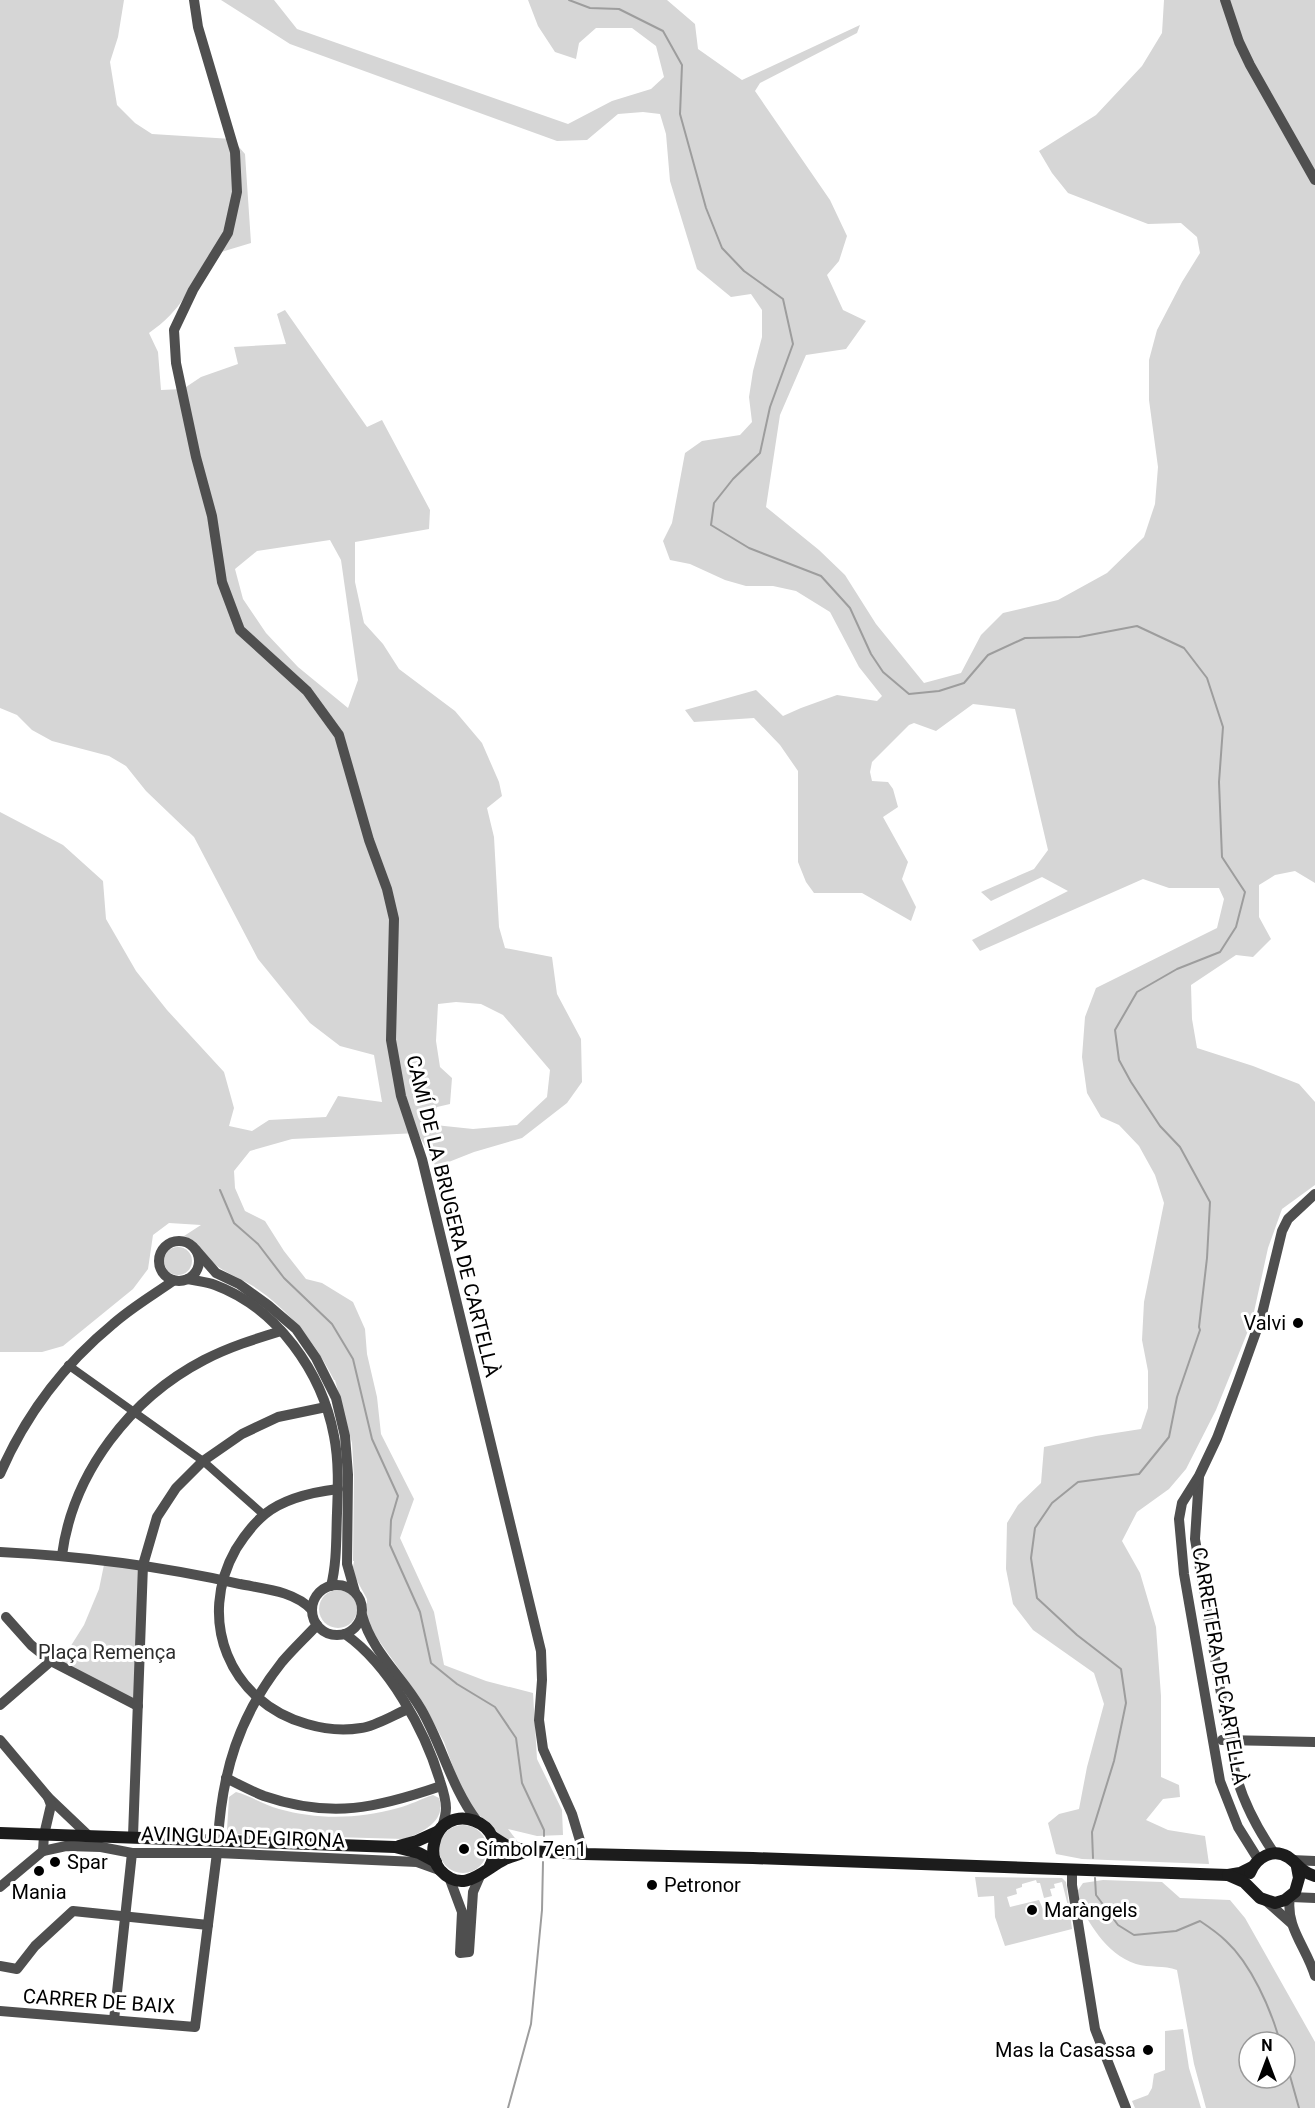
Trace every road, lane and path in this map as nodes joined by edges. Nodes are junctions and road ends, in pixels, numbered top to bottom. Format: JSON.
{"nodes":[{"id":1,"x":194,"y":0,"type":"edge"},
{"id":2,"x":1225,"y":0,"type":"edge"},
{"id":3,"x":1315,"y":180,"type":"edge"},
{"id":4,"x":1315,"y":1194,"type":"edge"},
{"id":5,"x":196,"y":1250,"type":"junction"},
{"id":6,"x":216,"y":1273,"type":"junction"},
{"id":7,"x":190,"y":1278,"type":"junction"},
{"id":8,"x":173,"y":1281,"type":"junction"},
{"id":9,"x":281,"y":1331,"type":"junction"},
{"id":10,"x":68,"y":1365,"type":"junction"},
{"id":11,"x":326,"y":1407,"type":"junction"},
{"id":12,"x":135,"y":1412,"type":"junction"},
{"id":13,"x":203,"y":1461,"type":"junction"},
{"id":14,"x":0,"y":1474,"type":"edge"},
{"id":15,"x":1199,"y":1476,"type":"junction"},
{"id":16,"x":338,"y":1489,"type":"junction"},
{"id":17,"x":1180,"y":1509,"type":"junction"},
{"id":18,"x":1196,"y":1510,"type":"junction"},
{"id":19,"x":264,"y":1515,"type":"junction"},
{"id":20,"x":0,"y":1552,"type":"edge"},
{"id":21,"x":62,"y":1556,"type":"junction"},
{"id":22,"x":347,"y":1564,"type":"junction"},
{"id":23,"x":143,"y":1565,"type":"junction"},
{"id":24,"x":222,"y":1580,"type":"junction"},
{"id":25,"x":334,"y":1585,"type":"junction"},
{"id":26,"x":320,"y":1592,"type":"junction"},
{"id":27,"x":355,"y":1592,"type":"junction"},
{"id":28,"x":295,"y":1597,"type":"junction"},
{"id":29,"x":312,"y":1610,"type":"junction"},
{"id":30,"x":362,"y":1615,"type":"junction"},
{"id":31,"x":6,"y":1617,"type":"dead end"},
{"id":32,"x":317,"y":1625,"type":"junction"},
{"id":33,"x":346,"y":1633,"type":"junction"},
{"id":34,"x":372,"y":1643,"type":"junction"},
{"id":35,"x":51,"y":1661,"type":"junction"},
{"id":36,"x":257,"y":1698,"type":"junction"},
{"id":37,"x":0,"y":1705,"type":"edge"},
{"id":38,"x":138,"y":1706,"type":"junction"},
{"id":39,"x":408,"y":1709,"type":"junction"},
{"id":40,"x":0,"y":1740,"type":"edge"},
{"id":41,"x":1213,"y":1740,"type":"junction"},
{"id":42,"x":1228,"y":1740,"type":"junction"},
{"id":43,"x":1315,"y":1742,"type":"edge"},
{"id":44,"x":226,"y":1778,"type":"junction"},
{"id":45,"x":452,"y":1781,"type":"junction"},
{"id":46,"x":441,"y":1786,"type":"junction"},
{"id":47,"x":48,"y":1797,"type":"junction"},
{"id":48,"x":477,"y":1821,"type":"junction"},
{"id":49,"x":444,"y":1826,"type":"junction"},
{"id":50,"x":0,"y":1833,"type":"edge"},
{"id":51,"x":44,"y":1835,"type":"junction"},
{"id":52,"x":88,"y":1836,"type":"junction"},
{"id":53,"x":133,"y":1836,"type":"junction"},
{"id":54,"x":493,"y":1837,"type":"junction"},
{"id":55,"x":218,"y":1840,"type":"junction"},
{"id":56,"x":395,"y":1847,"type":"junction"},
{"id":57,"x":44,"y":1851,"type":"junction"},
{"id":58,"x":529,"y":1851,"type":"junction"},
{"id":59,"x":132,"y":1853,"type":"junction"},
{"id":60,"x":217,"y":1853,"type":"junction"},
{"id":61,"x":1274,"y":1853,"type":"junction"},
{"id":62,"x":584,"y":1854,"type":"junction"},
{"id":63,"x":1315,"y":1861,"type":"edge"},
{"id":64,"x":1255,"y":1863,"type":"junction"},
{"id":65,"x":1294,"y":1863,"type":"junction"},
{"id":66,"x":442,"y":1870,"type":"junction"},
{"id":67,"x":1076,"y":1870,"type":"junction"},
{"id":68,"x":485,"y":1872,"type":"junction"},
{"id":69,"x":1228,"y":1875,"type":"junction"},
{"id":70,"x":1315,"y":1876,"type":"edge"},
{"id":71,"x":1315,"y":1882,"type":"edge"},
{"id":72,"x":0,"y":1887,"type":"edge"},
{"id":73,"x":1252,"y":1889,"type":"junction"},
{"id":74,"x":1292,"y":1894,"type":"junction"},
{"id":75,"x":1315,"y":1898,"type":"edge"},
{"id":76,"x":1265,"y":1900,"type":"junction"},
{"id":77,"x":126,"y":1915,"type":"junction"},
{"id":78,"x":1291,"y":1924,"type":"junction"},
{"id":79,"x":208,"y":1925,"type":"junction"},
{"id":80,"x":0,"y":1966,"type":"edge"},
{"id":81,"x":1315,"y":1976,"type":"edge"},
{"id":82,"x":0,"y":2011,"type":"edge"},
{"id":83,"x":114,"y":2020,"type":"junction"},
{"id":84,"x":1126,"y":2108,"type":"edge"}],
"edges":[{"from":1,"to":62,"type":"street","name":"CAMÍ DE LA BRUGERA DE CARTELLÀ"},
{"from":2,"to":3,"type":"street"},
{"from":4,"to":15,"type":"street","name":"CARRETERA DE CARTELLÀ"},
{"from":5,"to":6,"type":"street"},
{"from":5,"to":7,"type":"street"},
{"from":5,"to":8,"type":"street"},
{"from":6,"to":7,"type":"street"},
{"from":6,"to":22,"type":"street"},
{"from":7,"to":8,"type":"street"},
{"from":7,"to":9,"type":"street"},
{"from":8,"to":10,"type":"street"},
{"from":9,"to":11,"type":"street"},
{"from":9,"to":12,"type":"street"},
{"from":10,"to":12,"type":"street"},
{"from":10,"to":14,"type":"street"},
{"from":11,"to":13,"type":"street"},
{"from":11,"to":16,"type":"street"},
{"from":12,"to":13,"type":"street"},
{"from":12,"to":21,"type":"street"},
{"from":13,"to":19,"type":"street"},
{"from":13,"to":23,"type":"street"},
{"from":15,"to":17,"type":"street","name":"CARRETERA DE CARTELLÀ"},
{"from":15,"to":18,"type":"street","name":"CARRETERA DE CARTELLÀ"},
{"from":16,"to":19,"type":"street"},
{"from":16,"to":25,"type":"street"},
{"from":17,"to":18,"type":"street"},
{"from":17,"to":41,"type":"street","name":"CARRETERA DE CARTELLÀ"},
{"from":18,"to":42,"type":"street","name":"CARRETERA DE CARTELLÀ"},
{"from":19,"to":24,"type":"street"},
{"from":20,"to":21,"type":"street"},
{"from":21,"to":23,"type":"street"},
{"from":22,"to":25,"type":"street"},
{"from":22,"to":27,"type":"street"},
{"from":23,"to":24,"type":"street"},
{"from":23,"to":38,"type":"street"},
{"from":24,"to":28,"type":"street"},
{"from":24,"to":36,"type":"street"},
{"from":25,"to":26,"type":"street"},
{"from":25,"to":27,"type":"street"},
{"from":26,"to":28,"type":"street"},
{"from":26,"to":29,"type":"street"},
{"from":27,"to":30,"type":"street"},
{"from":28,"to":29,"type":"street"},
{"from":29,"to":32,"type":"street"},
{"from":30,"to":33,"type":"street"},
{"from":30,"to":34,"type":"street"},
{"from":31,"to":35,"type":"street"},
{"from":32,"to":33,"type":"street"},
{"from":32,"to":36,"type":"street"},
{"from":33,"to":34,"type":"street"},
{"from":33,"to":39,"type":"street"},
{"from":34,"to":45,"type":"street"},
{"from":35,"to":37,"type":"street"},
{"from":35,"to":38,"type":"street"},
{"from":36,"to":39,"type":"street"},
{"from":36,"to":44,"type":"street"},
{"from":38,"to":53,"type":"street"},
{"from":39,"to":46,"type":"street"},
{"from":40,"to":47,"type":"street"},
{"from":41,"to":42,"type":"street"},
{"from":41,"to":64,"type":"street","name":"CARRETERA DE CARTELLÀ"},
{"from":42,"to":43,"type":"street"},
{"from":42,"to":61,"type":"street","name":"CARRETERA DE CARTELLÀ"},
{"from":44,"to":46,"type":"street"},
{"from":44,"to":55,"type":"street"},
{"from":45,"to":48,"type":"street"},
{"from":45,"to":49,"type":"street"},
{"from":46,"to":49,"type":"street"},
{"from":47,"to":51,"type":"street"},
{"from":47,"to":52,"type":"street"},
{"from":48,"to":49,"type":"main road"},
{"from":48,"to":54,"type":"main road"},
{"from":49,"to":56,"type":"main road","name":"AVINGUDA DE GIRONA"},
{"from":49,"to":66,"type":"main road"},
{"from":50,"to":51,"type":"main road","name":"AVINGUDA DE GIRONA"},
{"from":51,"to":52,"type":"main road","name":"AVINGUDA DE GIRONA"},
{"from":51,"to":57,"type":"street"},
{"from":52,"to":53,"type":"main road","name":"AVINGUDA DE GIRONA"},
{"from":53,"to":55,"type":"main road","name":"AVINGUDA DE GIRONA"},
{"from":54,"to":58,"type":"main road"},
{"from":54,"to":68,"type":"main road"},
{"from":55,"to":56,"type":"main road","name":"AVINGUDA DE GIRONA"},
{"from":56,"to":66,"type":"main road","name":"AVINGUDA DE GIRONA"},
{"from":57,"to":59,"type":"street","name":"AVINGUDA DE GIRONA"},
{"from":57,"to":72,"type":"street"},
{"from":58,"to":62,"type":"main road"},
{"from":58,"to":68,"type":"main road"},
{"from":59,"to":60,"type":"street","name":"AVINGUDA DE GIRONA"},
{"from":59,"to":77,"type":"street"},
{"from":60,"to":66,"type":"street","name":"AVINGUDA DE GIRONA"},
{"from":60,"to":79,"type":"street"},
{"from":61,"to":64,"type":"main road"},
{"from":61,"to":65,"type":"main road"},
{"from":62,"to":67,"type":"main road"},
{"from":63,"to":65,"type":"street"},
{"from":64,"to":69,"type":"main road"},
{"from":64,"to":73,"type":"main road"},
{"from":65,"to":70,"type":"main road"},
{"from":65,"to":74,"type":"main road"},
{"from":66,"to":68,"type":"main road"},
{"from":66,"to":68,"type":"street"},
{"from":67,"to":69,"type":"main road"},
{"from":67,"to":84,"type":"street"},
{"from":69,"to":73,"type":"main road"},
{"from":71,"to":74,"type":"main road"},
{"from":73,"to":76,"type":"main road"},
{"from":74,"to":75,"type":"street"},
{"from":74,"to":76,"type":"main road"},
{"from":74,"to":78,"type":"street"},
{"from":76,"to":78,"type":"street"},
{"from":77,"to":79,"type":"street"},
{"from":77,"to":80,"type":"street"},
{"from":77,"to":83,"type":"street"},
{"from":78,"to":81,"type":"street"},
{"from":79,"to":83,"type":"street","name":"CARRER DE BAIX"},
{"from":82,"to":83,"type":"street","name":"CARRER DE BAIX"}]}
